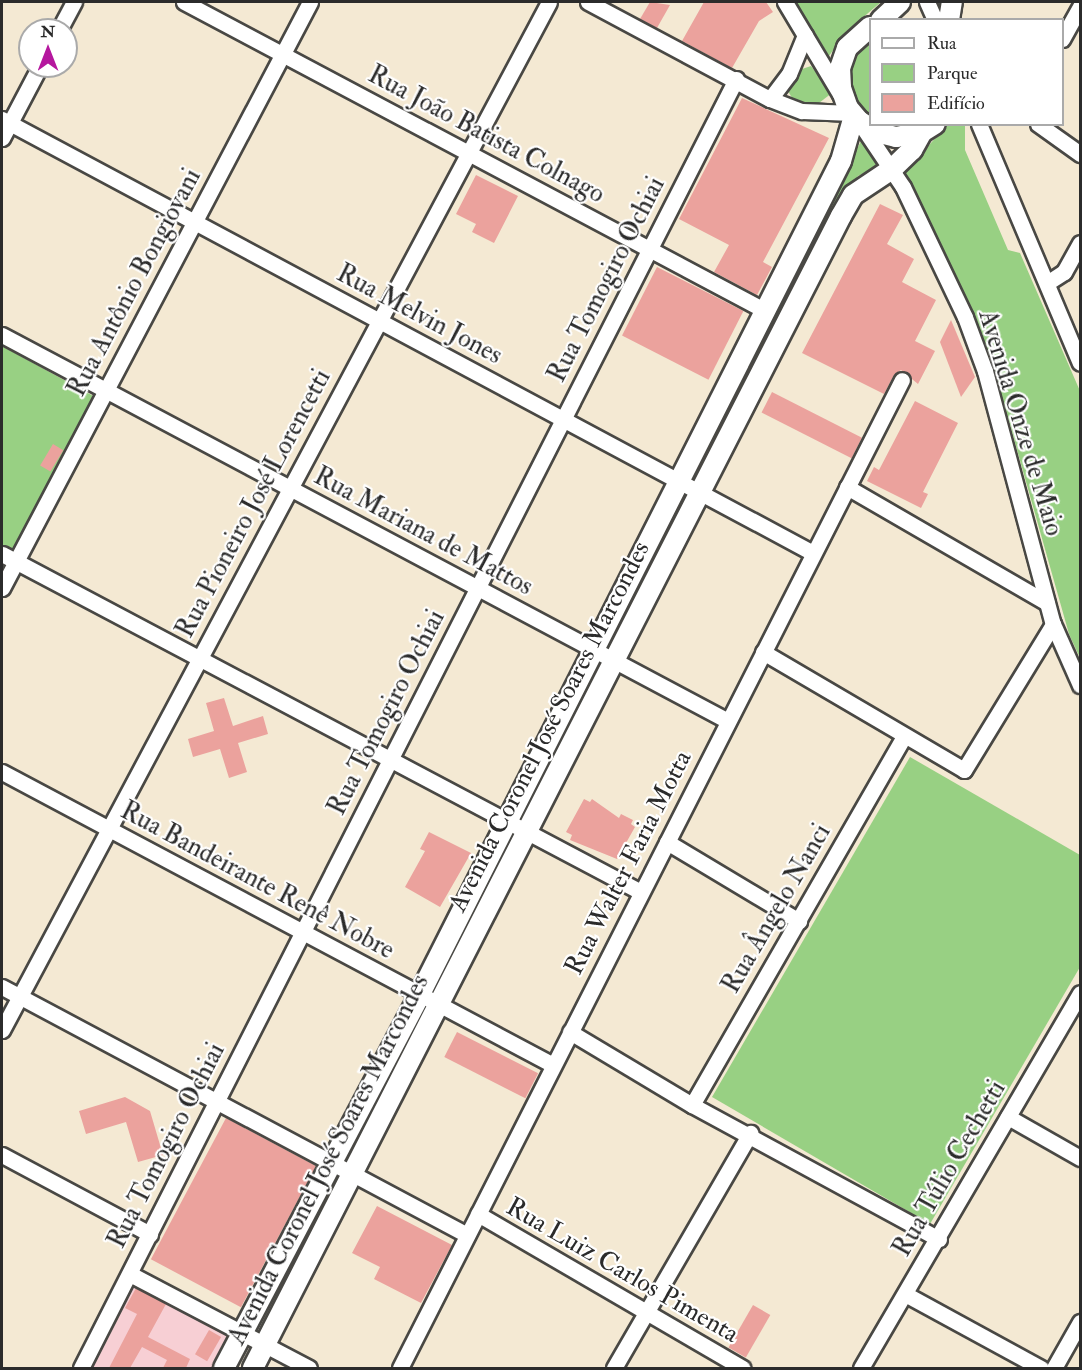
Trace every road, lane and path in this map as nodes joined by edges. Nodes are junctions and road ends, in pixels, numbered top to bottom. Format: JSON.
{"nodes":[{"id":1,"x":74,"y":2,"type":"edge"},
{"id":2,"x":184,"y":2,"type":"edge"},
{"id":3,"x":310,"y":2,"type":"edge"},
{"id":4,"x":549,"y":2,"type":"edge"},
{"id":5,"x":588,"y":2,"type":"edge"},
{"id":6,"x":785,"y":2,"type":"edge"},
{"id":7,"x":900,"y":2,"type":"edge"},
{"id":8,"x":927,"y":2,"type":"edge"},
{"id":9,"x":952,"y":2,"type":"edge"},
{"id":10,"x":1080,"y":6,"type":"edge"},
{"id":11,"x":65,"y":18,"type":"edge"},
{"id":12,"x":883,"y":18,"type":"edge"},
{"id":13,"x":934,"y":18,"type":"edge"},
{"id":14,"x":949,"y":18,"type":"edge"},
{"id":15,"x":869,"y":28,"type":"edge"},
{"id":16,"x":805,"y":35,"type":"junction"},
{"id":17,"x":1064,"y":35,"type":"edge"},
{"id":18,"x":283,"y":54,"type":"junction"},
{"id":19,"x":32,"y":78,"type":"edge"},
{"id":20,"x":736,"y":79,"type":"junction"},
{"id":21,"x":770,"y":99,"type":"junction"},
{"id":22,"x":853,"y":114,"type":"junction"},
{"id":23,"x":5,"y":121,"type":"edge"},
{"id":24,"x":980,"y":126,"type":"edge"},
{"id":25,"x":1041,"y":126,"type":"edge"},
{"id":26,"x":929,"y":128,"type":"edge"},
{"id":27,"x":2,"y":138,"type":"edge"},
{"id":28,"x":468,"y":153,"type":"junction"},
{"id":29,"x":1080,"y":154,"type":"edge"},
{"id":30,"x":892,"y":170,"type":"junction"},
{"id":31,"x":194,"y":222,"type":"junction"},
{"id":32,"x":1080,"y":243,"type":"edge"},
{"id":33,"x":650,"y":249,"type":"junction"},
{"id":34,"x":1047,"y":283,"type":"junction"},
{"id":35,"x":766,"y":311,"type":"junction"},
{"id":36,"x":379,"y":321,"type":"junction"},
{"id":37,"x":2,"y":335,"type":"edge"},
{"id":38,"x":1080,"y":363,"type":"edge"},
{"id":39,"x":902,"y":380,"type":"dead end"},
{"id":40,"x":105,"y":390,"type":"junction"},
{"id":41,"x":563,"y":420,"type":"junction"},
{"id":42,"x":679,"y":482,"type":"junction"},
{"id":43,"x":847,"y":487,"type":"junction"},
{"id":44,"x":290,"y":488,"type":"junction"},
{"id":45,"x":700,"y":493,"type":"junction"},
{"id":46,"x":2,"y":554,"type":"edge"},
{"id":47,"x":813,"y":554,"type":"junction"},
{"id":48,"x":15,"y":561,"type":"junction"},
{"id":49,"x":2,"y":588,"type":"edge"},
{"id":50,"x":478,"y":588,"type":"junction"},
{"id":51,"x":1047,"y":603,"type":"junction"},
{"id":52,"x":1053,"y":624,"type":"junction"},
{"id":53,"x":594,"y":650,"type":"junction"},
{"id":54,"x":763,"y":652,"type":"junction"},
{"id":55,"x":199,"y":658,"type":"junction"},
{"id":56,"x":614,"y":661,"type":"junction"},
{"id":57,"x":1080,"y":685,"type":"edge"},
{"id":58,"x":728,"y":722,"type":"junction"},
{"id":59,"x":904,"y":736,"type":"junction"},
{"id":60,"x":391,"y":760,"type":"junction"},
{"id":61,"x":2,"y":772,"type":"edge"},
{"id":62,"x":508,"y":822,"type":"junction"},
{"id":63,"x":108,"y":829,"type":"junction"},
{"id":64,"x":527,"y":832,"type":"junction"},
{"id":65,"x":667,"y":842,"type":"junction"},
{"id":66,"x":641,"y":892,"type":"junction"},
{"id":67,"x":799,"y":921,"type":"junction"},
{"id":68,"x":303,"y":932,"type":"junction"},
{"id":69,"x":2,"y":987,"type":"edge"},
{"id":70,"x":1080,"y":993,"type":"edge"},
{"id":71,"x":420,"y":994,"type":"junction"},
{"id":72,"x":19,"y":997,"type":"junction"},
{"id":73,"x":439,"y":1005,"type":"junction"},
{"id":74,"x":2,"y":1030,"type":"edge"},
{"id":75,"x":570,"y":1032,"type":"junction"},
{"id":76,"x":553,"y":1065,"type":"junction"},
{"id":77,"x":217,"y":1102,"type":"junction"},
{"id":78,"x":692,"y":1105,"type":"junction"},
{"id":79,"x":1008,"y":1117,"type":"junction"},
{"id":80,"x":750,"y":1133,"type":"junction"},
{"id":81,"x":1080,"y":1158,"type":"edge"},
{"id":82,"x":3,"y":1160,"type":"edge"},
{"id":83,"x":330,"y":1163,"type":"junction"},
{"id":84,"x":352,"y":1174,"type":"junction"},
{"id":85,"x":478,"y":1214,"type":"junction"},
{"id":86,"x":150,"y":1234,"type":"junction"},
{"id":87,"x":467,"y":1235,"type":"junction"},
{"id":88,"x":939,"y":1239,"type":"junction"},
{"id":89,"x":129,"y":1274,"type":"junction"},
{"id":90,"x":905,"y":1294,"type":"junction"},
{"id":91,"x":647,"y":1313,"type":"junction"},
{"id":92,"x":1080,"y":1322,"type":"edge"},
{"id":93,"x":242,"y":1333,"type":"junction"},
{"id":94,"x":265,"y":1345,"type":"junction"},
{"id":95,"x":81,"y":1368,"type":"edge"},
{"id":96,"x":225,"y":1368,"type":"edge"},
{"id":97,"x":253,"y":1368,"type":"edge"},
{"id":98,"x":309,"y":1368,"type":"edge"},
{"id":99,"x":400,"y":1368,"type":"edge"},
{"id":100,"x":614,"y":1368,"type":"edge"},
{"id":101,"x":743,"y":1368,"type":"edge"},
{"id":102,"x":861,"y":1368,"type":"edge"},
{"id":103,"x":1041,"y":1368,"type":"edge"},
{"id":104,"x":1054,"y":1368,"type":"edge"}],
"edges":[{"from":1,"to":11,"type":"street"},
{"from":2,"to":18,"type":"street","name":"Rua João Batista Colnago"},
{"from":3,"to":18,"type":"street","name":"Rua Antônio Bongiovani"},
{"from":4,"to":28,"type":"street","name":"Rua Pioneiro José Lorencetti"},
{"from":5,"to":20,"type":"street"},
{"from":6,"to":16,"type":"street","name":"Avenida Onze de Maio"},
{"from":7,"to":12,"type":"main road"},
{"from":8,"to":13,"type":"street"},
{"from":9,"to":14,"type":"main road"},
{"from":10,"to":17,"type":"street"},
{"from":15,"to":22,"type":"main road"},
{"from":16,"to":21,"type":"street"},
{"from":16,"to":22,"type":"street","name":"Avenida Onze de Maio"},
{"from":18,"to":28,"type":"street","name":"Rua João Batista Colnago"},
{"from":18,"to":31,"type":"street","name":"Rua Antônio Bongiovani"},
{"from":19,"to":23,"type":"street"},
{"from":20,"to":21,"type":"street"},
{"from":20,"to":33,"type":"street","name":"Rua Tomogiro Ochiai"},
{"from":21,"to":22,"type":"street"},
{"from":22,"to":26,"type":"main road"},
{"from":22,"to":30,"type":"street","name":"Avenida Onze de Maio"},
{"from":22,"to":35,"type":"main road","name":"Avenida Coronel José Soares Marcondes"},
{"from":23,"to":27,"type":"street"},
{"from":23,"to":31,"type":"street","name":"Rua Melvin Jones"},
{"from":24,"to":34,"type":"street"},
{"from":25,"to":29,"type":"street"},
{"from":26,"to":30,"type":"main road","name":"Avenida Coronel José Soares Marcondes"},
{"from":28,"to":33,"type":"street","name":"Rua João Batista Colnago"},
{"from":28,"to":36,"type":"street","name":"Rua Pioneiro José Lorencetti"},
{"from":30,"to":45,"type":"main road","name":"Avenida Coronel José Soares Marcondes"},
{"from":30,"to":51,"type":"street","name":"Avenida Onze de Maio"},
{"from":31,"to":36,"type":"street","name":"Rua Melvin Jones"},
{"from":31,"to":40,"type":"street","name":"Rua Antônio Bongiovani"},
{"from":32,"to":34,"type":"street"},
{"from":33,"to":35,"type":"street","name":"Rua João Batista Colnago"},
{"from":33,"to":41,"type":"street","name":"Rua Tomogiro Ochiai"},
{"from":34,"to":38,"type":"street"},
{"from":35,"to":42,"type":"main road","name":"Avenida Coronel José Soares Marcondes"},
{"from":36,"to":41,"type":"street","name":"Rua Melvin Jones"},
{"from":36,"to":44,"type":"street","name":"Rua Pioneiro José Lorencetti"},
{"from":37,"to":40,"type":"street","name":"Rua Mariana de Mattos"},
{"from":39,"to":43,"type":"street","name":"Rua Walter Faria Motta"},
{"from":40,"to":44,"type":"street","name":"Rua Mariana de Mattos"},
{"from":40,"to":48,"type":"street","name":"Rua Antônio Bongiovani"},
{"from":41,"to":42,"type":"street","name":"Rua Melvin Jones"},
{"from":41,"to":50,"type":"street","name":"Rua Tomogiro Ochiai"},
{"from":42,"to":45,"type":"street","name":"Rua Melvin Jones"},
{"from":42,"to":53,"type":"main road","name":"Avenida Coronel José Soares Marcondes"},
{"from":43,"to":47,"type":"street","name":"Rua Walter Faria Motta"},
{"from":43,"to":51,"type":"street"},
{"from":44,"to":50,"type":"street","name":"Rua Mariana de Mattos"},
{"from":44,"to":55,"type":"street","name":"Rua Pioneiro José Lorencetti"},
{"from":45,"to":47,"type":"street","name":"Rua Melvin Jones"},
{"from":45,"to":56,"type":"main road","name":"Avenida Coronel José Soares Marcondes"},
{"from":46,"to":48,"type":"street"},
{"from":47,"to":54,"type":"street","name":"Rua Walter Faria Motta"},
{"from":48,"to":49,"type":"street","name":"Rua Antônio Bongiovani"},
{"from":48,"to":55,"type":"street"},
{"from":50,"to":53,"type":"street","name":"Rua Mariana de Mattos"},
{"from":50,"to":60,"type":"street","name":"Rua Tomogiro Ochiai"},
{"from":51,"to":52,"type":"street","name":"Avenida Onze de Maio"},
{"from":52,"to":57,"type":"street","name":"Avenida Onze de Maio"},
{"from":52,"to":59,"type":"street"},
{"from":53,"to":56,"type":"street","name":"Rua Mariana de Mattos"},
{"from":53,"to":62,"type":"main road","name":"Avenida Coronel José Soares Marcondes"},
{"from":54,"to":58,"type":"street","name":"Rua Walter Faria Motta"},
{"from":54,"to":59,"type":"street"},
{"from":55,"to":60,"type":"street"},
{"from":55,"to":63,"type":"street","name":"Rua Pioneiro José Lorencetti"},
{"from":56,"to":58,"type":"street","name":"Rua Mariana de Mattos"},
{"from":56,"to":64,"type":"main road","name":"Avenida Coronel José Soares Marcondes"},
{"from":58,"to":65,"type":"street","name":"Rua Walter Faria Motta"},
{"from":59,"to":67,"type":"street","name":"Rua Ângelo Nanci"},
{"from":60,"to":62,"type":"street"},
{"from":60,"to":68,"type":"street","name":"Rua Tomogiro Ochiai"},
{"from":61,"to":63,"type":"street","name":"Rua Bandeirante Renê Nobre"},
{"from":62,"to":64,"type":"street"},
{"from":62,"to":71,"type":"main road","name":"Avenida Coronel José Soares Marcondes"},
{"from":63,"to":68,"type":"street","name":"Rua Bandeirante Renê Nobre"},
{"from":63,"to":72,"type":"street","name":"Rua Pioneiro José Lorencetti"},
{"from":64,"to":66,"type":"street"},
{"from":64,"to":73,"type":"main road","name":"Avenida Coronel José Soares Marcondes"},
{"from":65,"to":66,"type":"street","name":"Rua Walter Faria Motta"},
{"from":65,"to":67,"type":"street"},
{"from":66,"to":75,"type":"street","name":"Rua Walter Faria Motta"},
{"from":67,"to":78,"type":"street","name":"Rua Ângelo Nanci"},
{"from":68,"to":71,"type":"street","name":"Rua Bandeirante Renê Nobre"},
{"from":68,"to":77,"type":"street","name":"Rua Tomogiro Ochiai"},
{"from":69,"to":72,"type":"street"},
{"from":70,"to":79,"type":"street","name":"Rua Túlio Cechetti"},
{"from":71,"to":73,"type":"street","name":"Rua Bandeirante Renê Nobre"},
{"from":71,"to":83,"type":"main road","name":"Avenida Coronel José Soares Marcondes"},
{"from":72,"to":74,"type":"street","name":"Rua Pioneiro José Lorencetti"},
{"from":72,"to":77,"type":"street"},
{"from":73,"to":76,"type":"street","name":"Rua Bandeirante Renê Nobre"},
{"from":73,"to":84,"type":"main road","name":"Avenida Coronel José Soares Marcondes"},
{"from":75,"to":76,"type":"street","name":"Rua Walter Faria Motta"},
{"from":75,"to":78,"type":"street"},
{"from":76,"to":85,"type":"street","name":"Rua Walter Faria Motta"},
{"from":77,"to":83,"type":"street"},
{"from":77,"to":86,"type":"street","name":"Rua Tomogiro Ochiai"},
{"from":78,"to":80,"type":"street"},
{"from":79,"to":81,"type":"street"},
{"from":79,"to":88,"type":"street","name":"Rua Túlio Cechetti"},
{"from":80,"to":88,"type":"street"},
{"from":80,"to":91,"type":"street"},
{"from":82,"to":86,"type":"street"},
{"from":83,"to":84,"type":"street"},
{"from":83,"to":93,"type":"main road","name":"Avenida Coronel José Soares Marcondes"},
{"from":84,"to":87,"type":"street"},
{"from":84,"to":94,"type":"main road","name":"Avenida Coronel José Soares Marcondes"},
{"from":85,"to":87,"type":"street","name":"Rua Walter Faria Motta"},
{"from":85,"to":91,"type":"street","name":"Rua Luiz Carlos Pimenta"},
{"from":86,"to":89,"type":"street","name":"Rua Tomogiro Ochiai"},
{"from":87,"to":99,"type":"street","name":"Rua Walter Faria Motta"},
{"from":88,"to":90,"type":"street","name":"Rua Túlio Cechetti"},
{"from":89,"to":93,"type":"street"},
{"from":89,"to":95,"type":"street","name":"Rua Tomogiro Ochiai"},
{"from":90,"to":102,"type":"street","name":"Rua Túlio Cechetti"},
{"from":90,"to":103,"type":"street"},
{"from":91,"to":100,"type":"street"},
{"from":91,"to":101,"type":"street","name":"Rua Luiz Carlos Pimenta"},
{"from":92,"to":104,"type":"street"},
{"from":93,"to":94,"type":"street"},
{"from":93,"to":96,"type":"main road","name":"Avenida Coronel José Soares Marcondes"},
{"from":94,"to":97,"type":"main road","name":"Avenida Coronel José Soares Marcondes"},
{"from":94,"to":98,"type":"street"}]}
